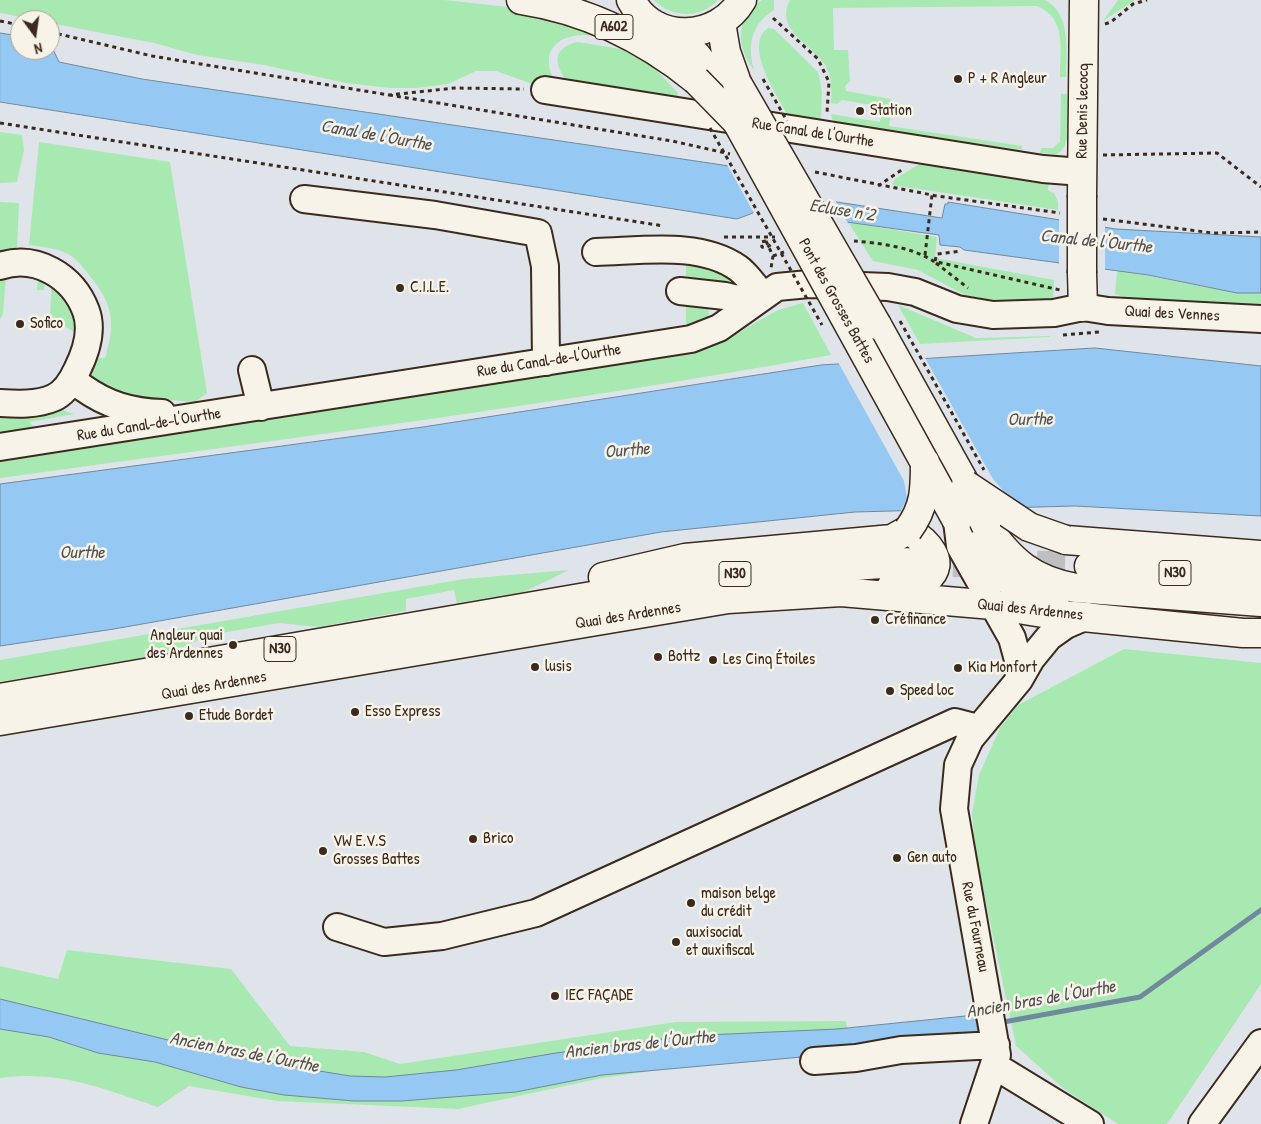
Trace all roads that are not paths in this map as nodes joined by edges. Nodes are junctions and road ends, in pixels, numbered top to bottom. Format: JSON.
{"nodes":[{"id":1,"x":520,"y":0,"type":"edge"},
{"id":2,"x":631,"y":0,"type":"edge"},
{"id":3,"x":742,"y":0,"type":"edge"},
{"id":4,"x":1089,"y":17,"type":"edge"},
{"id":5,"x":721,"y":23,"type":"junction"},
{"id":6,"x":674,"y":32,"type":"junction"},
{"id":7,"x":728,"y":80,"type":"junction"},
{"id":8,"x":544,"y":90,"type":"road end"},
{"id":9,"x":1088,"y":174,"type":"junction"},
{"id":10,"x":304,"y":199,"type":"dead end"},
{"id":11,"x":596,"y":252,"type":"dead end"},
{"id":12,"x":0,"y":266,"type":"edge"},
{"id":13,"x":763,"y":286,"type":"junction"},
{"id":14,"x":680,"y":291,"type":"dead end"},
{"id":15,"x":1083,"y":307,"type":"junction"},
{"id":16,"x":1261,"y":319,"type":"edge"},
{"id":17,"x":546,"y":362,"type":"junction"},
{"id":18,"x":252,"y":370,"type":"dead end"},
{"id":19,"x":73,"y":389,"type":"junction"},
{"id":20,"x":0,"y":402,"type":"edge"},
{"id":21,"x":261,"y":407,"type":"junction"},
{"id":22,"x":188,"y":419,"type":"junction"},
{"id":23,"x":122,"y":430,"type":"junction"},
{"id":24,"x":0,"y":447,"type":"edge"},
{"id":25,"x":925,"y":462,"type":"junction"},
{"id":26,"x":975,"y":478,"type":"junction"},
{"id":27,"x":957,"y":521,"type":"junction"},
{"id":28,"x":908,"y":530,"type":"junction"},
{"id":29,"x":1261,"y":555,"type":"edge"},
{"id":30,"x":912,"y":562,"type":"tunnel mouth"},
{"id":31,"x":1089,"y":566,"type":"tunnel mouth"},
{"id":32,"x":1261,"y":579,"type":"edge"},
{"id":33,"x":841,"y":592,"type":"junction"},
{"id":34,"x":560,"y":600,"type":"junction"},
{"id":35,"x":1261,"y":602,"type":"edge"},
{"id":36,"x":993,"y":605,"type":"junction"},
{"id":37,"x":1087,"y":616,"type":"junction"},
{"id":38,"x":1255,"y":634,"type":"edge"},
{"id":39,"x":232,"y":670,"type":"junction"},
{"id":40,"x":1018,"y":680,"type":"junction"},
{"id":41,"x":0,"y":698,"type":"edge"},
{"id":42,"x":0,"y":722,"type":"edge"},
{"id":43,"x":978,"y":728,"type":"junction"},
{"id":44,"x":337,"y":927,"type":"dead end"},
{"id":45,"x":1261,"y":1043,"type":"edge"},
{"id":46,"x":996,"y":1049,"type":"junction"},
{"id":47,"x":814,"y":1060,"type":"dead end"},
{"id":48,"x":974,"y":1124,"type":"edge"},
{"id":49,"x":1090,"y":1124,"type":"edge"},
{"id":50,"x":1202,"y":1124,"type":"edge"}],
"edges":[{"from":1,"to":7,"type":"main road","number":"A602"},
{"from":2,"to":6,"type":"main road"},
{"from":3,"to":5,"type":"main road"},
{"from":4,"to":9,"type":"main road","name":"Rue Denis lecocq"},
{"from":5,"to":6,"type":"main road"},
{"from":5,"to":7,"type":"main road"},
{"from":6,"to":7,"type":"main road"},
{"from":7,"to":25,"type":"main road","name":"Pont des Grosses Battes","number":"A602","bridge":true},
{"from":7,"to":26,"type":"main road","name":"Pont des Grosses Battes","bridge":true},
{"from":8,"to":9,"type":"street","name":"Rue Canal de l'Ourthe"},
{"from":9,"to":15,"type":"main road","name":"Rue Denis lecocq","bridge":true},
{"from":10,"to":17,"type":"street"},
{"from":11,"to":13,"type":"street"},
{"from":12,"to":19,"type":"street"},
{"from":13,"to":14,"type":"street"},
{"from":13,"to":15,"type":"street","name":"Rue du Canal-de-l'Ourthe"},
{"from":13,"to":17,"type":"street","name":"Rue du Canal-de-l'Ourthe"},
{"from":15,"to":16,"type":"street","name":"Quai des Vennes"},
{"from":17,"to":21,"type":"street","name":"Rue du Canal-de-l'Ourthe"},
{"from":18,"to":21,"type":"street"},
{"from":19,"to":20,"type":"street"},
{"from":19,"to":22,"type":"street"},
{"from":19,"to":23,"type":"street"},
{"from":21,"to":22,"type":"street","name":"Rue du Canal-de-l'Ourthe"},
{"from":22,"to":23,"type":"street","name":"Rue du Canal-de-l'Ourthe"},
{"from":23,"to":24,"type":"street","name":"Rue du Canal-de-l'Ourthe"},
{"from":25,"to":27,"type":"main road","name":"Pont des Grosses Battes","bridge":true},
{"from":25,"to":28,"type":"main road","bridge":true},
{"from":26,"to":29,"type":"main road","name":"Pont des Grosses Battes","bridge":true},
{"from":26,"to":35,"type":"main road","name":"Pont des Grosses Battes","bridge":true},
{"from":27,"to":36,"type":"street"},
{"from":27,"to":37,"type":"main road","name":"Pont des Grosses Battes"},
{"from":28,"to":33,"type":"main road"},
{"from":28,"to":34,"type":"main road"},
{"from":30,"to":34,"type":"main road","name":"Quai des Ardennes","number":"N30"},
{"from":31,"to":32,"type":"main road","number":"N30"},
{"from":33,"to":36,"type":"main road","name":"Quai des Ardennes","number":"N30"},
{"from":33,"to":39,"type":"main road","name":"Quai des Ardennes","number":"N30"},
{"from":34,"to":39,"type":"main road","name":"Quai des Ardennes","number":"N30"},
{"from":36,"to":37,"type":"main road","name":"Quai des Ardennes","number":"N30"},
{"from":36,"to":40,"type":"street"},
{"from":37,"to":38,"type":"main road","name":"Quai des Ardennes"},
{"from":37,"to":40,"type":"street","name":"Rue du Fourneau"},
{"from":39,"to":41,"type":"main road","name":"Quai des Ardennes","number":"N30"},
{"from":39,"to":42,"type":"main road","name":"Quai des Ardennes","number":"N30"},
{"from":40,"to":43,"type":"street","name":"Rue du Fourneau"},
{"from":43,"to":44,"type":"street"},
{"from":43,"to":46,"type":"street","name":"Rue du Fourneau"},
{"from":45,"to":50,"type":"street"},
{"from":46,"to":47,"type":"street"},
{"from":46,"to":48,"type":"street","name":"Rue du Fourneau"},
{"from":46,"to":49,"type":"street"}]}
